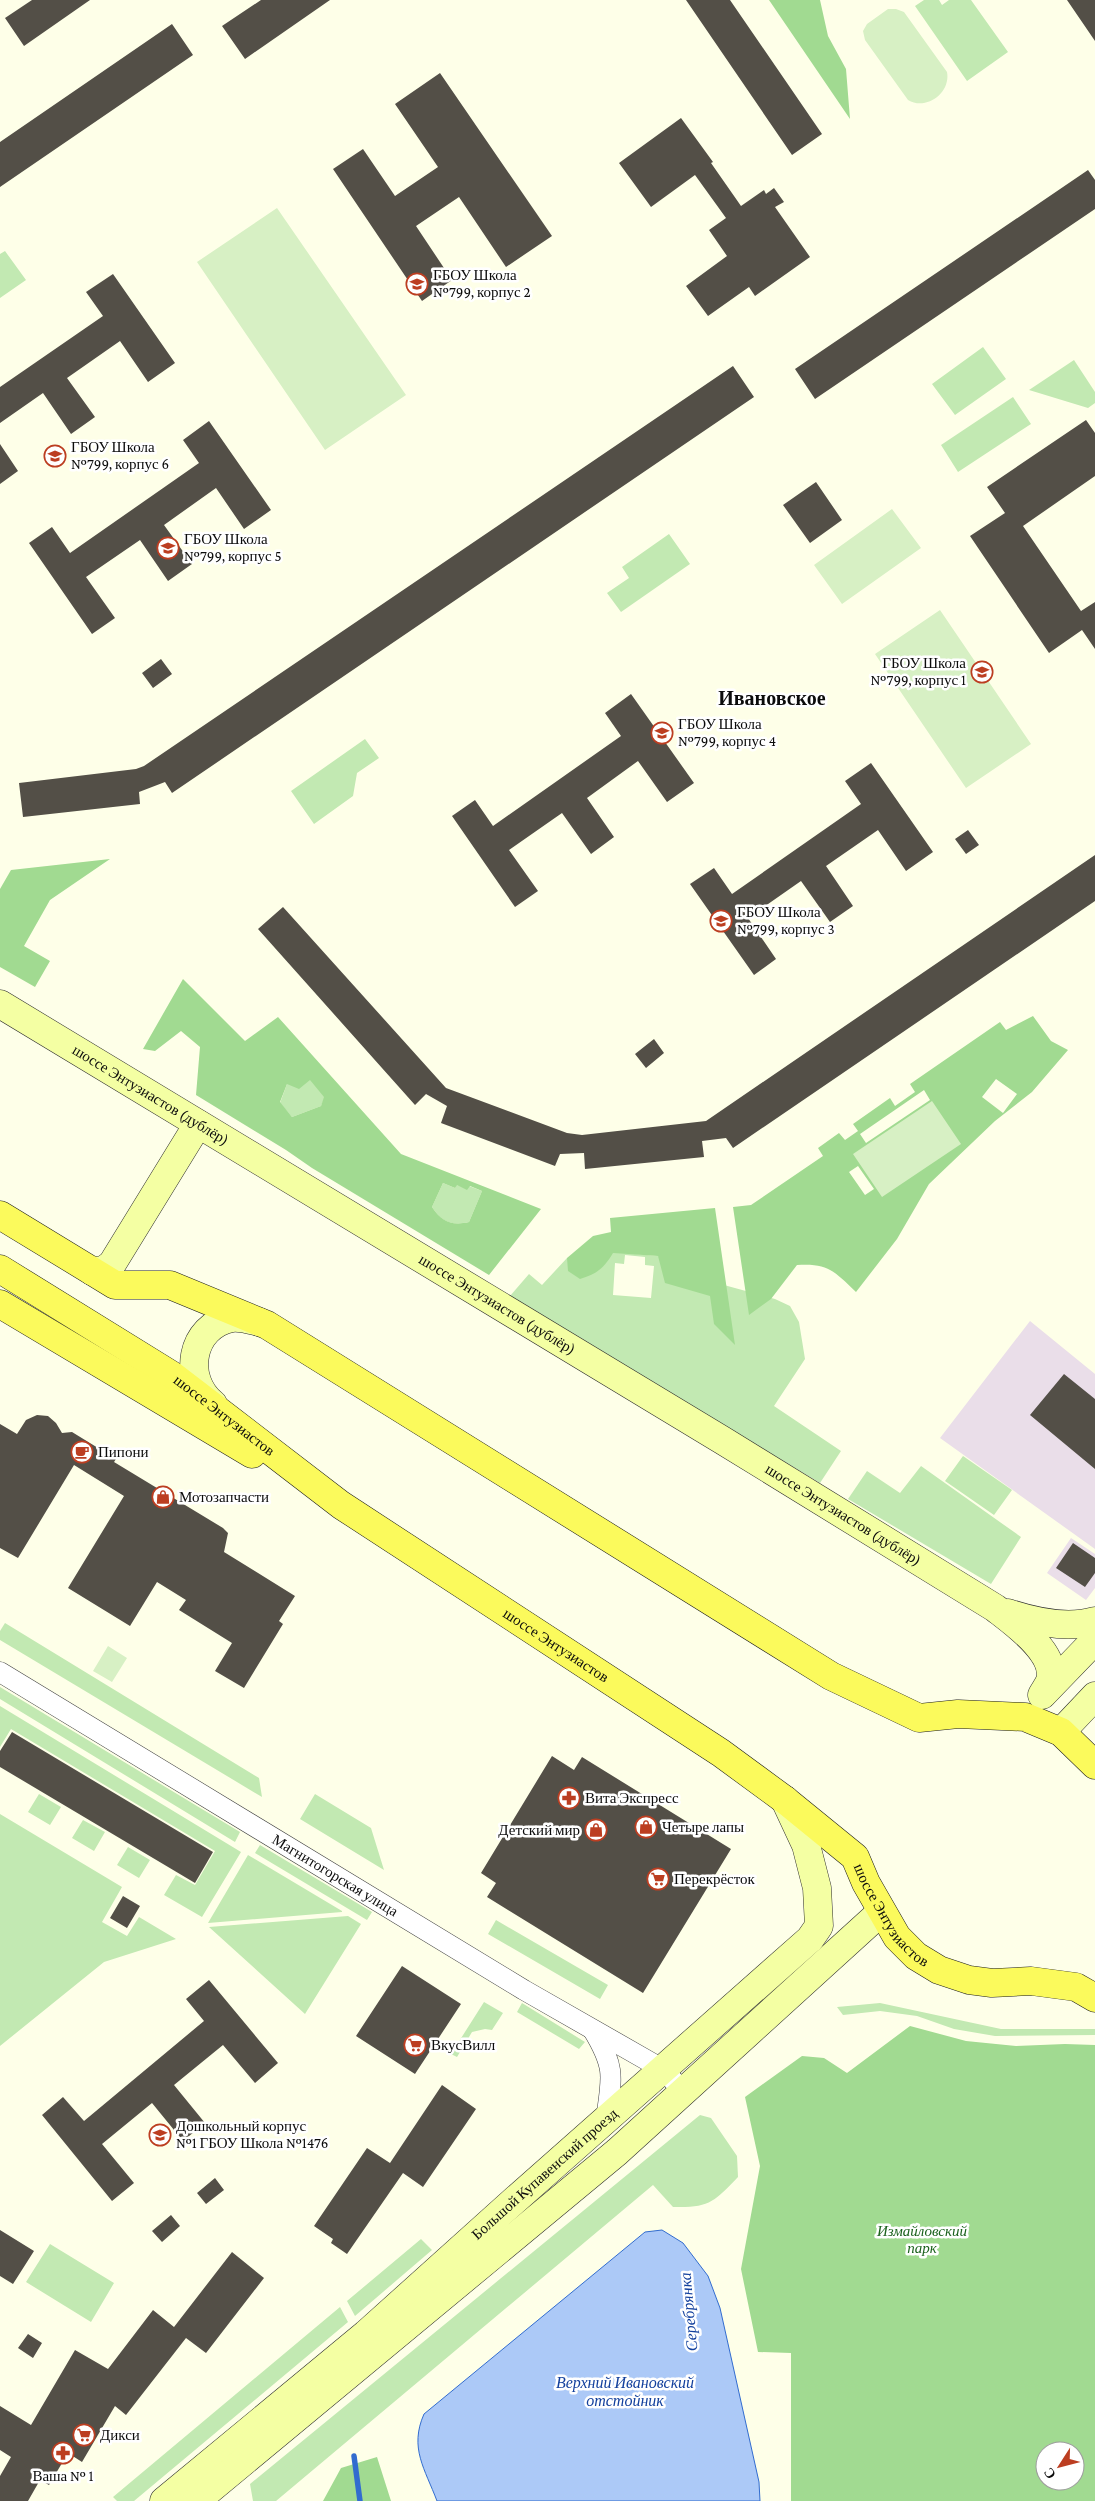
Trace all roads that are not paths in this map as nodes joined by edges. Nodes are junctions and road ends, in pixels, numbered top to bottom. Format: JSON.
{"nodes":[{"id":1,"x":0,"y":1004,"type":"edge"},
{"id":2,"x":198,"y":1124,"type":"junction"},
{"id":3,"x":0,"y":1215,"type":"edge"},
{"id":4,"x":0,"y":1269,"type":"edge"},
{"id":5,"x":107,"y":1274,"type":"junction"},
{"id":6,"x":0,"y":1304,"type":"edge"},
{"id":7,"x":268,"y":1325,"type":"junction"},
{"id":8,"x":215,"y":1406,"type":"junction"},
{"id":9,"x":341,"y":1506,"type":"junction"},
{"id":10,"x":994,"y":1608,"type":"junction"},
{"id":11,"x":1095,"y":1621,"type":"edge"},
{"id":12,"x":1095,"y":1640,"type":"edge"},
{"id":13,"x":0,"y":1672,"type":"edge"},
{"id":14,"x":1042,"y":1695,"type":"junction"},
{"id":15,"x":1095,"y":1696,"type":"edge"},
{"id":16,"x":1024,"y":1716,"type":"junction"},
{"id":17,"x":1061,"y":1732,"type":"junction"},
{"id":18,"x":1095,"y":1765,"type":"edge"},
{"id":19,"x":785,"y":1800,"type":"junction"},
{"id":20,"x":881,"y":1912,"type":"junction"},
{"id":21,"x":1095,"y":1998,"type":"edge"},
{"id":22,"x":592,"y":2029,"type":"junction"},
{"id":23,"x":664,"y":2070,"type":"junction"},
{"id":24,"x":684,"y":2093,"type":"junction"},
{"id":25,"x":606,"y":2118,"type":"junction"},
{"id":26,"x":164,"y":2501,"type":"edge"},
{"id":27,"x":196,"y":2501,"type":"edge"}],
"edges":[{"from":1,"to":2,"type":"main road","name":"шоссе Энтузиастов (дублёр)"},
{"from":2,"to":5,"type":"main road"},
{"from":2,"to":10,"type":"main road","name":"шоссе Энтузиастов (дублёр)"},
{"from":3,"to":5,"type":"main road"},
{"from":4,"to":8,"type":"main road","name":"шоссе Энтузиастов"},
{"from":5,"to":7,"type":"main road"},
{"from":6,"to":9,"type":"main road"},
{"from":7,"to":8,"type":"main road"},
{"from":7,"to":16,"type":"main road"},
{"from":8,"to":9,"type":"main road","name":"шоссе Энтузиастов"},
{"from":9,"to":19,"type":"main road","name":"шоссе Энтузиастов"},
{"from":10,"to":11,"type":"main road","name":"шоссе Энтузиастов (дублёр)"},
{"from":10,"to":14,"type":"main road","name":"шоссе Энтузиастов (дублёр)"},
{"from":12,"to":14,"type":"main road"},
{"from":13,"to":22,"type":"street","name":"Магнитогорская улица"},
{"from":14,"to":16,"type":"main road"},
{"from":15,"to":17,"type":"main road"},
{"from":16,"to":17,"type":"main road"},
{"from":17,"to":18,"type":"main road"},
{"from":19,"to":20,"type":"main road","name":"шоссе Энтузиастов"},
{"from":19,"to":23,"type":"main road","name":"Большой Купавенский проезд"},
{"from":20,"to":21,"type":"main road","name":"шоссе Энтузиастов"},
{"from":20,"to":24,"type":"main road","name":"Большой Купавенский проезд"},
{"from":22,"to":23,"type":"street"},
{"from":22,"to":25,"type":"street","name":"Магнитогорская улица"},
{"from":23,"to":24,"type":"street"},
{"from":23,"to":25,"type":"main road","name":"Большой Купавенский проезд"},
{"from":24,"to":27,"type":"main road","name":"Большой Купавенский проезд"},
{"from":25,"to":26,"type":"main road","name":"Большой Купавенский проезд"}]}
